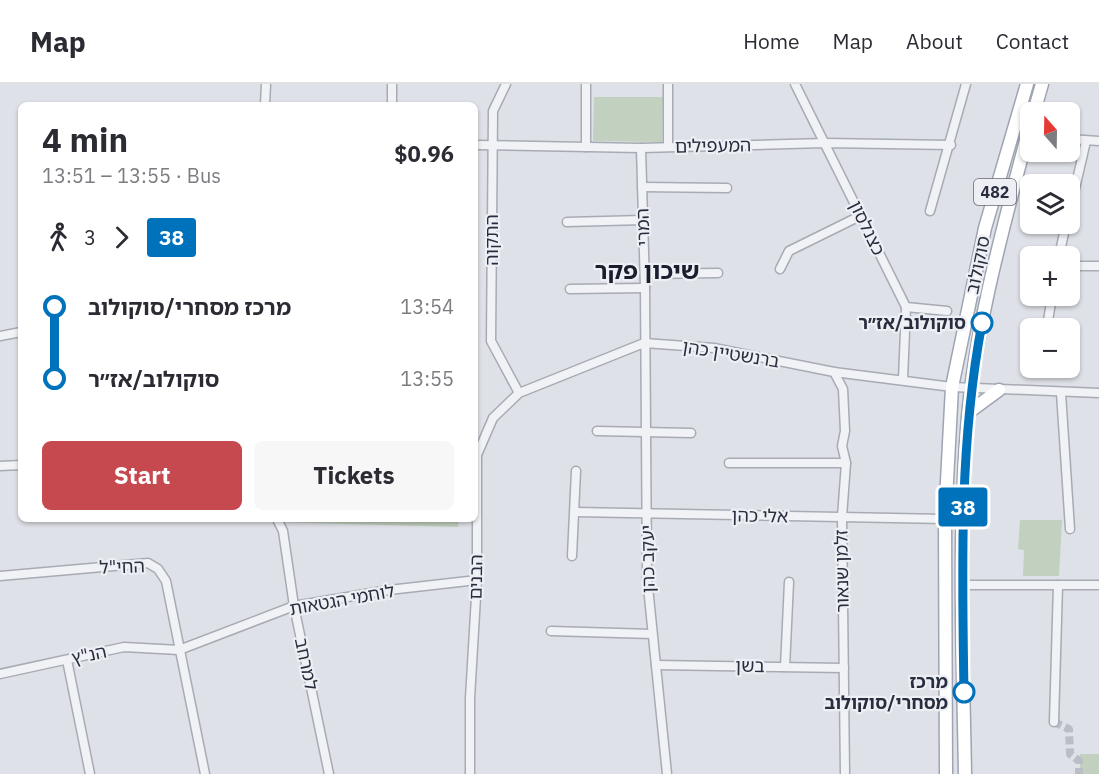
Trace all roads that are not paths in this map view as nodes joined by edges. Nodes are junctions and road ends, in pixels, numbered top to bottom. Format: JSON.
{"nodes":[{"id":1,"x":266,"y":84,"type":"edge"},
{"id":2,"x":392,"y":84,"type":"edge"},
{"id":3,"x":506,"y":84,"type":"edge"},
{"id":4,"x":586,"y":84,"type":"edge"},
{"id":5,"x":668,"y":84,"type":"edge"},
{"id":6,"x":795,"y":84,"type":"edge"},
{"id":7,"x":966,"y":84,"type":"edge"},
{"id":8,"x":1027,"y":84,"type":"edge"},
{"id":9,"x":1042,"y":84,"type":"edge"},
{"id":10,"x":265,"y":102,"type":"edge"},
{"id":11,"x":392,"y":102,"type":"edge"},
{"id":12,"x":1037,"y":102,"type":"edge"},
{"id":13,"x":1080,"y":140,"type":"edge"},
{"id":14,"x":1086,"y":141,"type":"junction"},
{"id":15,"x":1099,"y":141,"type":"edge"},
{"id":16,"x":825,"y":143,"type":"junction"},
{"id":17,"x":478,"y":145,"type":"edge"},
{"id":18,"x":493,"y":145,"type":"junction"},
{"id":19,"x":951,"y":145,"type":"junction"},
{"id":20,"x":586,"y":147,"type":"junction"},
{"id":21,"x":668,"y":147,"type":"junction"},
{"id":22,"x":641,"y":148,"type":"junction"},
{"id":23,"x":1020,"y":161,"type":"edge"},
{"id":24,"x":1078,"y":174,"type":"edge"},
{"id":25,"x":642,"y":188,"type":"junction"},
{"id":26,"x":727,"y":188,"type":"dead end"},
{"id":27,"x":930,"y":211,"type":"dead end"},
{"id":28,"x":860,"y":216,"type":"junction"},
{"id":29,"x":643,"y":220,"type":"junction"},
{"id":30,"x":567,"y":222,"type":"dead end"},
{"id":31,"x":1080,"y":266,"type":"edge"},
{"id":32,"x":1099,"y":266,"type":"edge"},
{"id":33,"x":780,"y":269,"type":"dead end"},
{"id":34,"x":718,"y":273,"type":"dead end"},
{"id":35,"x":645,"y":274,"type":"junction"},
{"id":36,"x":645,"y":288,"type":"junction"},
{"id":37,"x":570,"y":289,"type":"dead end"},
{"id":38,"x":906,"y":307,"type":"junction"},
{"id":39,"x":947,"y":311,"type":"dead end"},
{"id":40,"x":18,"y":333,"type":"edge"},
{"id":41,"x":0,"y":336,"type":"edge"},
{"id":42,"x":644,"y":342,"type":"junction"},
{"id":43,"x":834,"y":372,"type":"junction"},
{"id":44,"x":903,"y":379,"type":"junction"},
{"id":45,"x":952,"y":387,"type":"junction"},
{"id":46,"x":971,"y":389,"type":"junction"},
{"id":47,"x":999,"y":390,"type":"junction"},
{"id":48,"x":519,"y":393,"type":"junction"},
{"id":49,"x":1061,"y":393,"type":"junction"},
{"id":50,"x":1099,"y":393,"type":"edge"},
{"id":51,"x":969,"y":412,"type":"junction"},
{"id":52,"x":597,"y":431,"type":"dead end"},
{"id":53,"x":647,"y":432,"type":"junction"},
{"id":54,"x":691,"y":433,"type":"dead end"},
{"id":55,"x":478,"y":451,"type":"edge"},
{"id":56,"x":729,"y":463,"type":"dead end"},
{"id":57,"x":846,"y":463,"type":"junction"},
{"id":58,"x":18,"y":465,"type":"edge"},
{"id":59,"x":0,"y":466,"type":"edge"},
{"id":60,"x":576,"y":471,"type":"dead end"},
{"id":61,"x":575,"y":512,"type":"junction"},
{"id":62,"x":647,"y":514,"type":"junction"},
{"id":63,"x":842,"y":517,"type":"junction"},
{"id":64,"x":945,"y":519,"type":"junction"},
{"id":65,"x":278,"y":522,"type":"edge"},
{"id":66,"x":477,"y":522,"type":"edge"},
{"id":67,"x":1070,"y":529,"type":"dead end"},
{"id":68,"x":572,"y":556,"type":"dead end"},
{"id":69,"x":0,"y":576,"type":"edge"},
{"id":70,"x":477,"y":580,"type":"junction"},
{"id":71,"x":789,"y":582,"type":"dead end"},
{"id":72,"x":962,"y":585,"type":"junction"},
{"id":73,"x":1058,"y":585,"type":"junction"},
{"id":74,"x":1099,"y":585,"type":"edge"},
{"id":75,"x":294,"y":606,"type":"junction"},
{"id":76,"x":551,"y":631,"type":"dead end"},
{"id":77,"x":652,"y":634,"type":"junction"},
{"id":78,"x":179,"y":650,"type":"junction"},
{"id":79,"x":67,"y":660,"type":"junction"},
{"id":80,"x":656,"y":665,"type":"junction"},
{"id":81,"x":785,"y":667,"type":"junction"},
{"id":82,"x":844,"y":668,"type":"junction"},
{"id":83,"x":0,"y":674,"type":"edge"},
{"id":84,"x":1054,"y":722,"type":"tunnel mouth"},
{"id":85,"x":90,"y":774,"type":"edge"},
{"id":86,"x":205,"y":774,"type":"edge"},
{"id":87,"x":329,"y":774,"type":"edge"},
{"id":88,"x":470,"y":774,"type":"edge"},
{"id":89,"x":667,"y":774,"type":"edge"},
{"id":90,"x":845,"y":774,"type":"edge"},
{"id":91,"x":946,"y":774,"type":"edge"},
{"id":92,"x":965,"y":774,"type":"edge"}],
"edges":[{"from":1,"to":10,"type":"street"},
{"from":2,"to":11,"type":"street"},
{"from":3,"to":18,"type":"street","name":"התקוה"},
{"from":4,"to":20,"type":"street"},
{"from":5,"to":21,"type":"street"},
{"from":6,"to":16,"type":"street","name":"כצנלסון"},
{"from":7,"to":19,"type":"street"},
{"from":8,"to":45,"type":"main road","name":"סוקולוב","number":"482"},
{"from":9,"to":12,"type":"main road"},
{"from":13,"to":14,"type":"street"},
{"from":14,"to":15,"type":"street"},
{"from":14,"to":24,"type":"street"},
{"from":16,"to":19,"type":"street","name":"המעפילים"},
{"from":16,"to":21,"type":"street","name":"המעפילים"},
{"from":16,"to":28,"type":"street","name":"כצנלסון"},
{"from":17,"to":18,"type":"street","name":"המעפילים"},
{"from":18,"to":20,"type":"street","name":"המעפילים"},
{"from":18,"to":48,"type":"street","name":"התקוה"},
{"from":19,"to":27,"type":"street"},
{"from":20,"to":22,"type":"street","name":"המעפילים"},
{"from":21,"to":22,"type":"street","name":"המעפילים"},
{"from":22,"to":25,"type":"street","name":"המרי"},
{"from":23,"to":46,"type":"main road","name":"סוקולוב","number":"482"},
{"from":25,"to":26,"type":"street"},
{"from":25,"to":29,"type":"street","name":"המרי"},
{"from":28,"to":33,"type":"street"},
{"from":28,"to":38,"type":"street","name":"כצנלסון"},
{"from":29,"to":30,"type":"street"},
{"from":29,"to":35,"type":"street","name":"המרי"},
{"from":31,"to":32,"type":"street"},
{"from":34,"to":35,"type":"street"},
{"from":35,"to":36,"type":"street","name":"המרי"},
{"from":36,"to":37,"type":"street"},
{"from":36,"to":42,"type":"street","name":"המרי"},
{"from":38,"to":39,"type":"street"},
{"from":38,"to":44,"type":"street","name":"כצנלסון"},
{"from":40,"to":41,"type":"street"},
{"from":42,"to":43,"type":"street","name":"ברנשטיין כהן"},
{"from":42,"to":48,"type":"street","name":"ברנשטיין כהן"},
{"from":42,"to":53,"type":"street","name":"יעקב כהן"},
{"from":43,"to":44,"type":"street","name":"ברנשטיין כהן"},
{"from":43,"to":57,"type":"street","name":"זלמן שנאור"},
{"from":44,"to":45,"type":"street","name":"ברנשטיין כהן"},
{"from":45,"to":46,"type":"street","name":"ברנשטיין כהן"},
{"from":45,"to":64,"type":"main road","name":"סוקולוב","number":"482"},
{"from":46,"to":47,"type":"street","name":"ברנשטיין כהן"},
{"from":46,"to":51,"type":"main road","name":"סוקולוב","number":"482"},
{"from":47,"to":49,"type":"street","name":"ברנשטיין כהן"},
{"from":47,"to":51,"type":"main road"},
{"from":48,"to":55,"type":"street","name":"הבנים"},
{"from":49,"to":50,"type":"street","name":"ברנשטיין כהן"},
{"from":49,"to":67,"type":"street"},
{"from":51,"to":72,"type":"main road","name":"סוקולוב","number":"482"},
{"from":52,"to":53,"type":"street"},
{"from":53,"to":54,"type":"street"},
{"from":53,"to":62,"type":"street","name":"יעקב כהן"},
{"from":56,"to":57,"type":"street"},
{"from":57,"to":63,"type":"street","name":"זלמן שנאור"},
{"from":58,"to":59,"type":"street"},
{"from":60,"to":61,"type":"street"},
{"from":61,"to":62,"type":"street","name":"אלי כהן"},
{"from":61,"to":68,"type":"street"},
{"from":62,"to":63,"type":"street","name":"אלי כהן"},
{"from":62,"to":77,"type":"street","name":"יעקב כהן"},
{"from":63,"to":64,"type":"street","name":"אלי כהן"},
{"from":63,"to":82,"type":"street","name":"זלמן שנאור"},
{"from":64,"to":91,"type":"main road","name":"סוקולוב","number":"482"},
{"from":65,"to":75,"type":"street","name":"למרחב"},
{"from":66,"to":70,"type":"street","name":"הבנים"},
{"from":69,"to":78,"type":"street","name":"החי\"ל"},
{"from":70,"to":75,"type":"street","name":"לוחמי הגטאות"},
{"from":70,"to":88,"type":"street","name":"הבנים"},
{"from":71,"to":81,"type":"street"},
{"from":72,"to":73,"type":"street"},
{"from":72,"to":92,"type":"main road","name":"סוקולוב","number":"482"},
{"from":73,"to":74,"type":"street"},
{"from":73,"to":84,"type":"street"},
{"from":75,"to":78,"type":"street","name":"לוחמי הגטאות"},
{"from":75,"to":87,"type":"street","name":"למרחב"},
{"from":76,"to":77,"type":"street"},
{"from":77,"to":80,"type":"street","name":"יעקב כהן"},
{"from":78,"to":79,"type":"street","name":"הנ\"ץ"},
{"from":78,"to":86,"type":"street"},
{"from":79,"to":83,"type":"street","name":"הנ\"ץ"},
{"from":79,"to":85,"type":"street"},
{"from":80,"to":81,"type":"street","name":"בשן"},
{"from":80,"to":89,"type":"street","name":"יעקב כהן"},
{"from":81,"to":82,"type":"street","name":"בשן"},
{"from":82,"to":90,"type":"street","name":"זלמן שנאור"}]}
